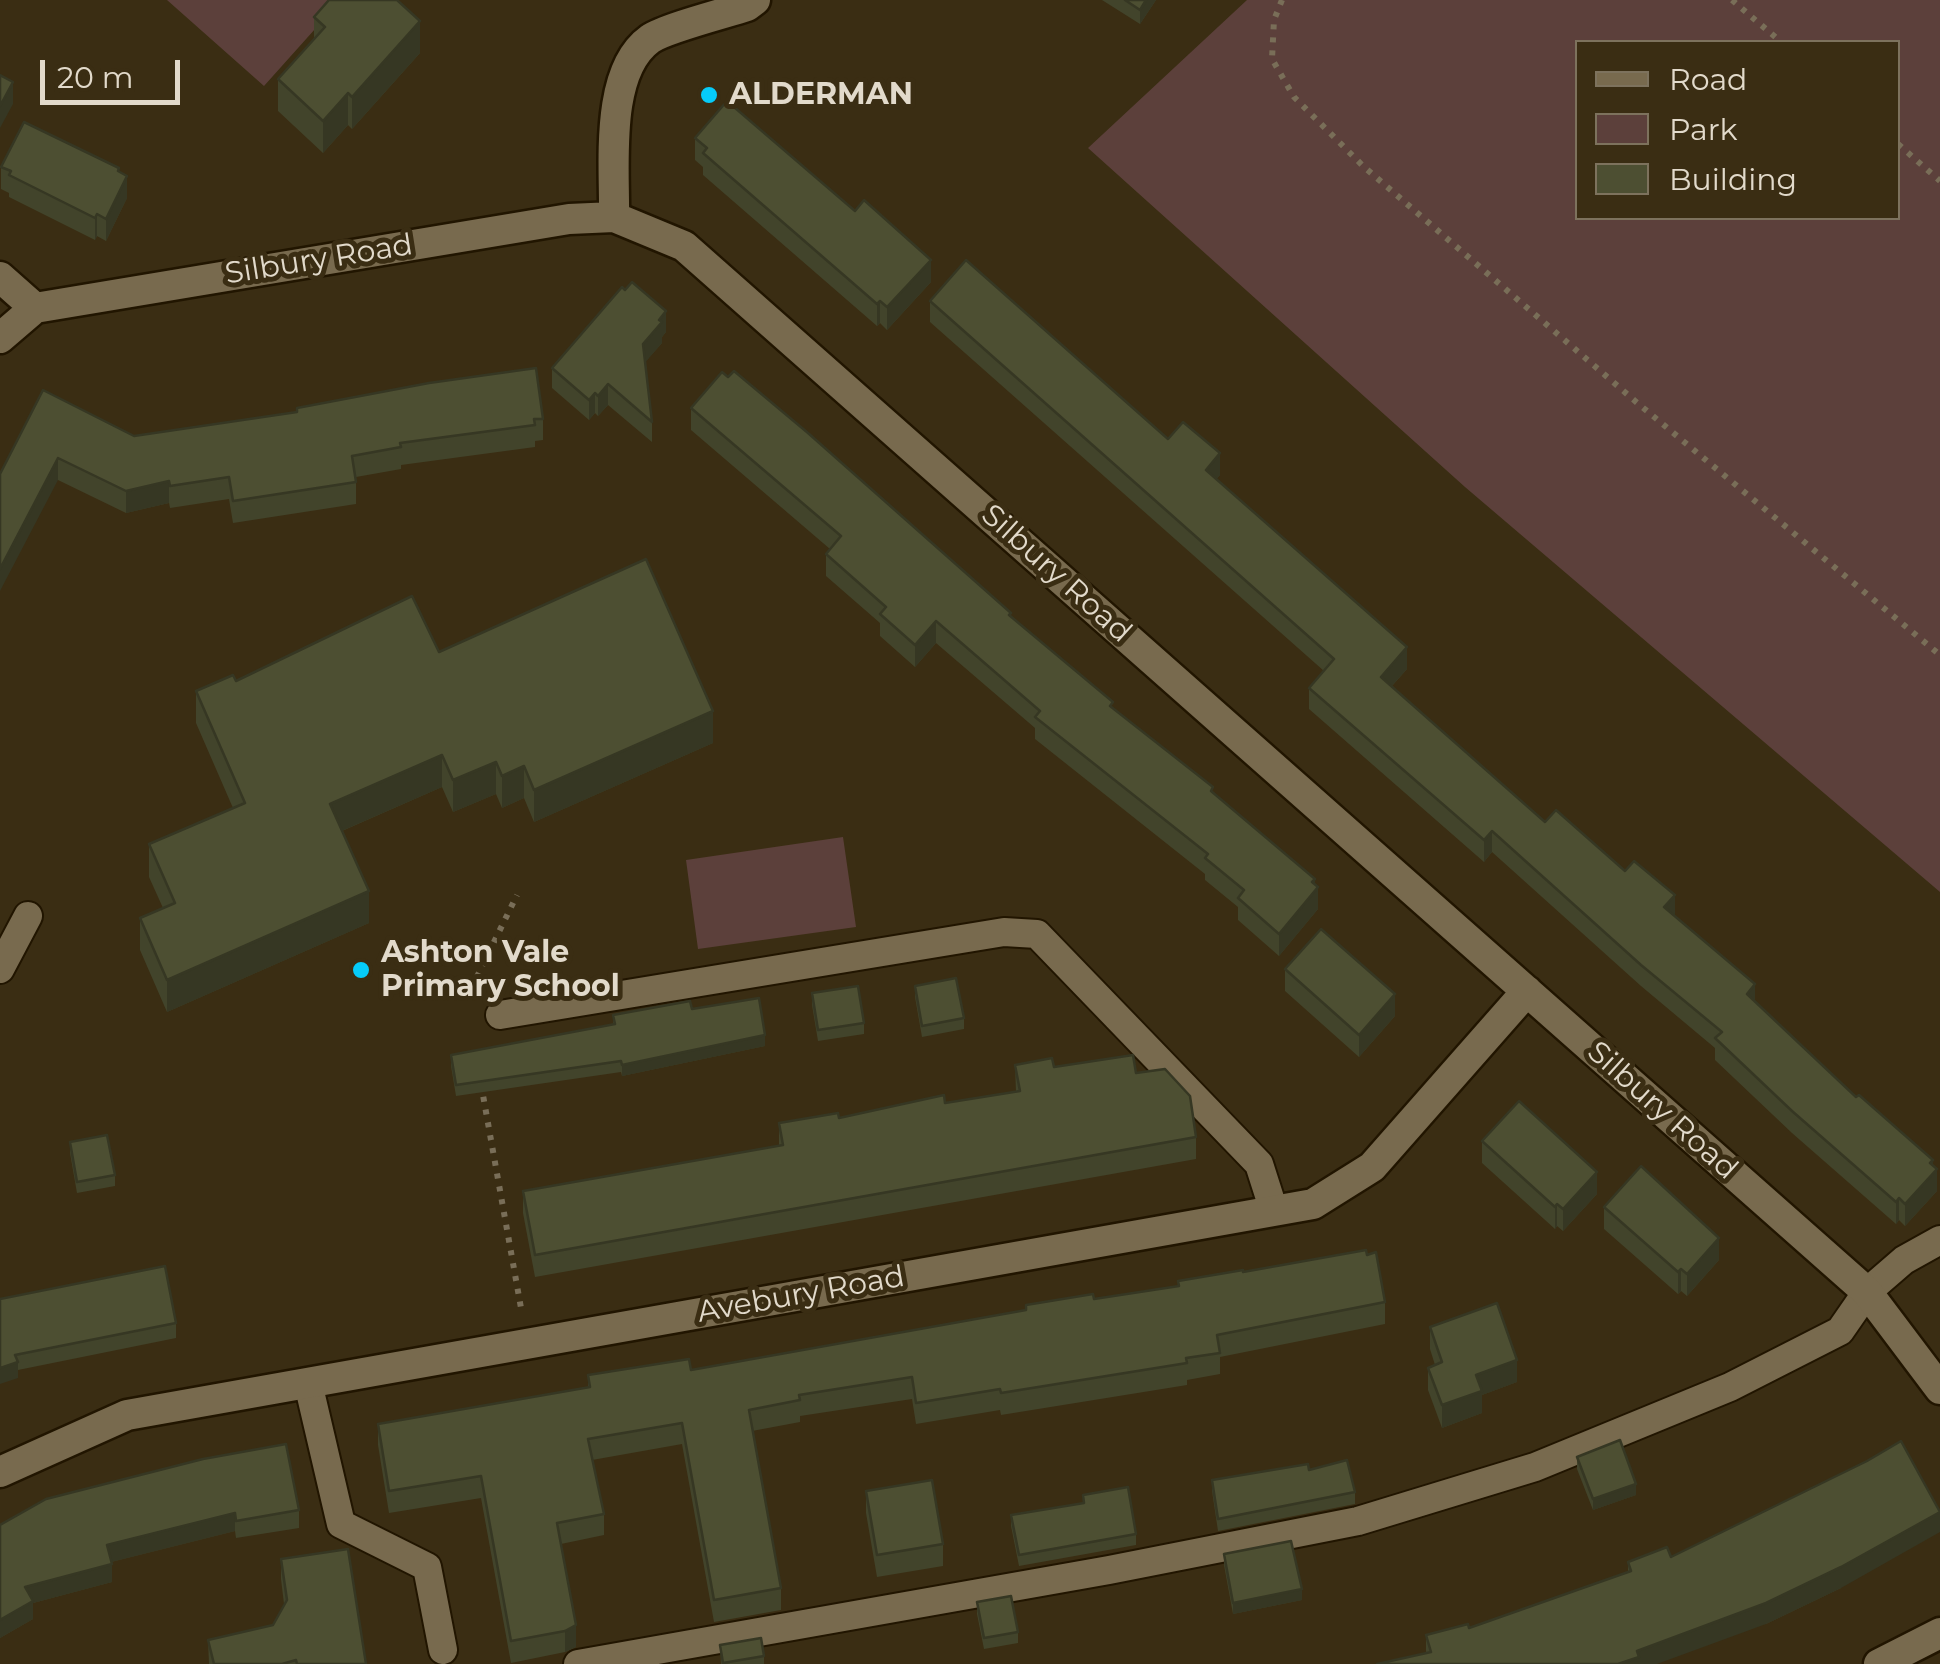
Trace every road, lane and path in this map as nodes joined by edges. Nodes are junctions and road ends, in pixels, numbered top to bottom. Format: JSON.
{"nodes":[{"id":1,"x":755,"y":0,"type":"edge"},
{"id":2,"x":1282,"y":0,"type":"edge"},
{"id":3,"x":1732,"y":0,"type":"edge"},
{"id":4,"x":1779,"y":40,"type":"edge"},
{"id":5,"x":1900,"y":146,"type":"edge"},
{"id":6,"x":1940,"y":181,"type":"edge"},
{"id":7,"x":614,"y":217,"type":"junction"},
{"id":8,"x":0,"y":277,"type":"edge"},
{"id":9,"x":35,"y":308,"type":"junction"},
{"id":10,"x":0,"y":338,"type":"edge"},
{"id":11,"x":1940,"y":655,"type":"edge"},
{"id":12,"x":517,"y":894,"type":"dead end"},
{"id":13,"x":28,"y":916,"type":"dead end"},
{"id":14,"x":0,"y":969,"type":"edge"},
{"id":15,"x":1527,"y":992,"type":"junction"},
{"id":16,"x":466,"y":1001,"type":"dead end"},
{"id":17,"x":500,"y":1015,"type":"dead end"},
{"id":18,"x":480,"y":1077,"type":"edge"},
{"id":19,"x":1274,"y":1211,"type":"junction"},
{"id":20,"x":1940,"y":1240,"type":"edge"},
{"id":21,"x":1867,"y":1292,"type":"junction"},
{"id":22,"x":526,"y":1344,"type":"junction"},
{"id":23,"x":308,"y":1383,"type":"junction"},
{"id":24,"x":1940,"y":1389,"type":"edge"},
{"id":25,"x":0,"y":1472,"type":"edge"},
{"id":26,"x":1940,"y":1632,"type":"edge"},
{"id":27,"x":443,"y":1650,"type":"dead end"},
{"id":28,"x":578,"y":1664,"type":"edge"},
{"id":29,"x":1880,"y":1664,"type":"edge"}],
"edges":[{"from":1,"to":7,"type":"street"},
{"from":2,"to":11,"type":"path"},
{"from":3,"to":4,"type":"path"},
{"from":5,"to":6,"type":"path"},
{"from":7,"to":9,"type":"street","name":"Silbury Road"},
{"from":7,"to":15,"type":"street","name":"Silbury Road"},
{"from":8,"to":9,"type":"street"},
{"from":9,"to":10,"type":"street"},
{"from":12,"to":16,"type":"path"},
{"from":13,"to":14,"type":"lane"},
{"from":15,"to":19,"type":"street","name":"Avebury Road"},
{"from":15,"to":21,"type":"street","name":"Silbury Road"},
{"from":17,"to":19,"type":"lane"},
{"from":18,"to":22,"type":"path"},
{"from":19,"to":22,"type":"street","name":"Avebury Road"},
{"from":20,"to":21,"type":"lane"},
{"from":21,"to":24,"type":"street","name":"Silbury Road"},
{"from":21,"to":28,"type":"lane"},
{"from":22,"to":23,"type":"street","name":"Avebury Road"},
{"from":23,"to":25,"type":"street","name":"Avebury Road"},
{"from":23,"to":27,"type":"lane"},
{"from":26,"to":29,"type":"street"}]}
